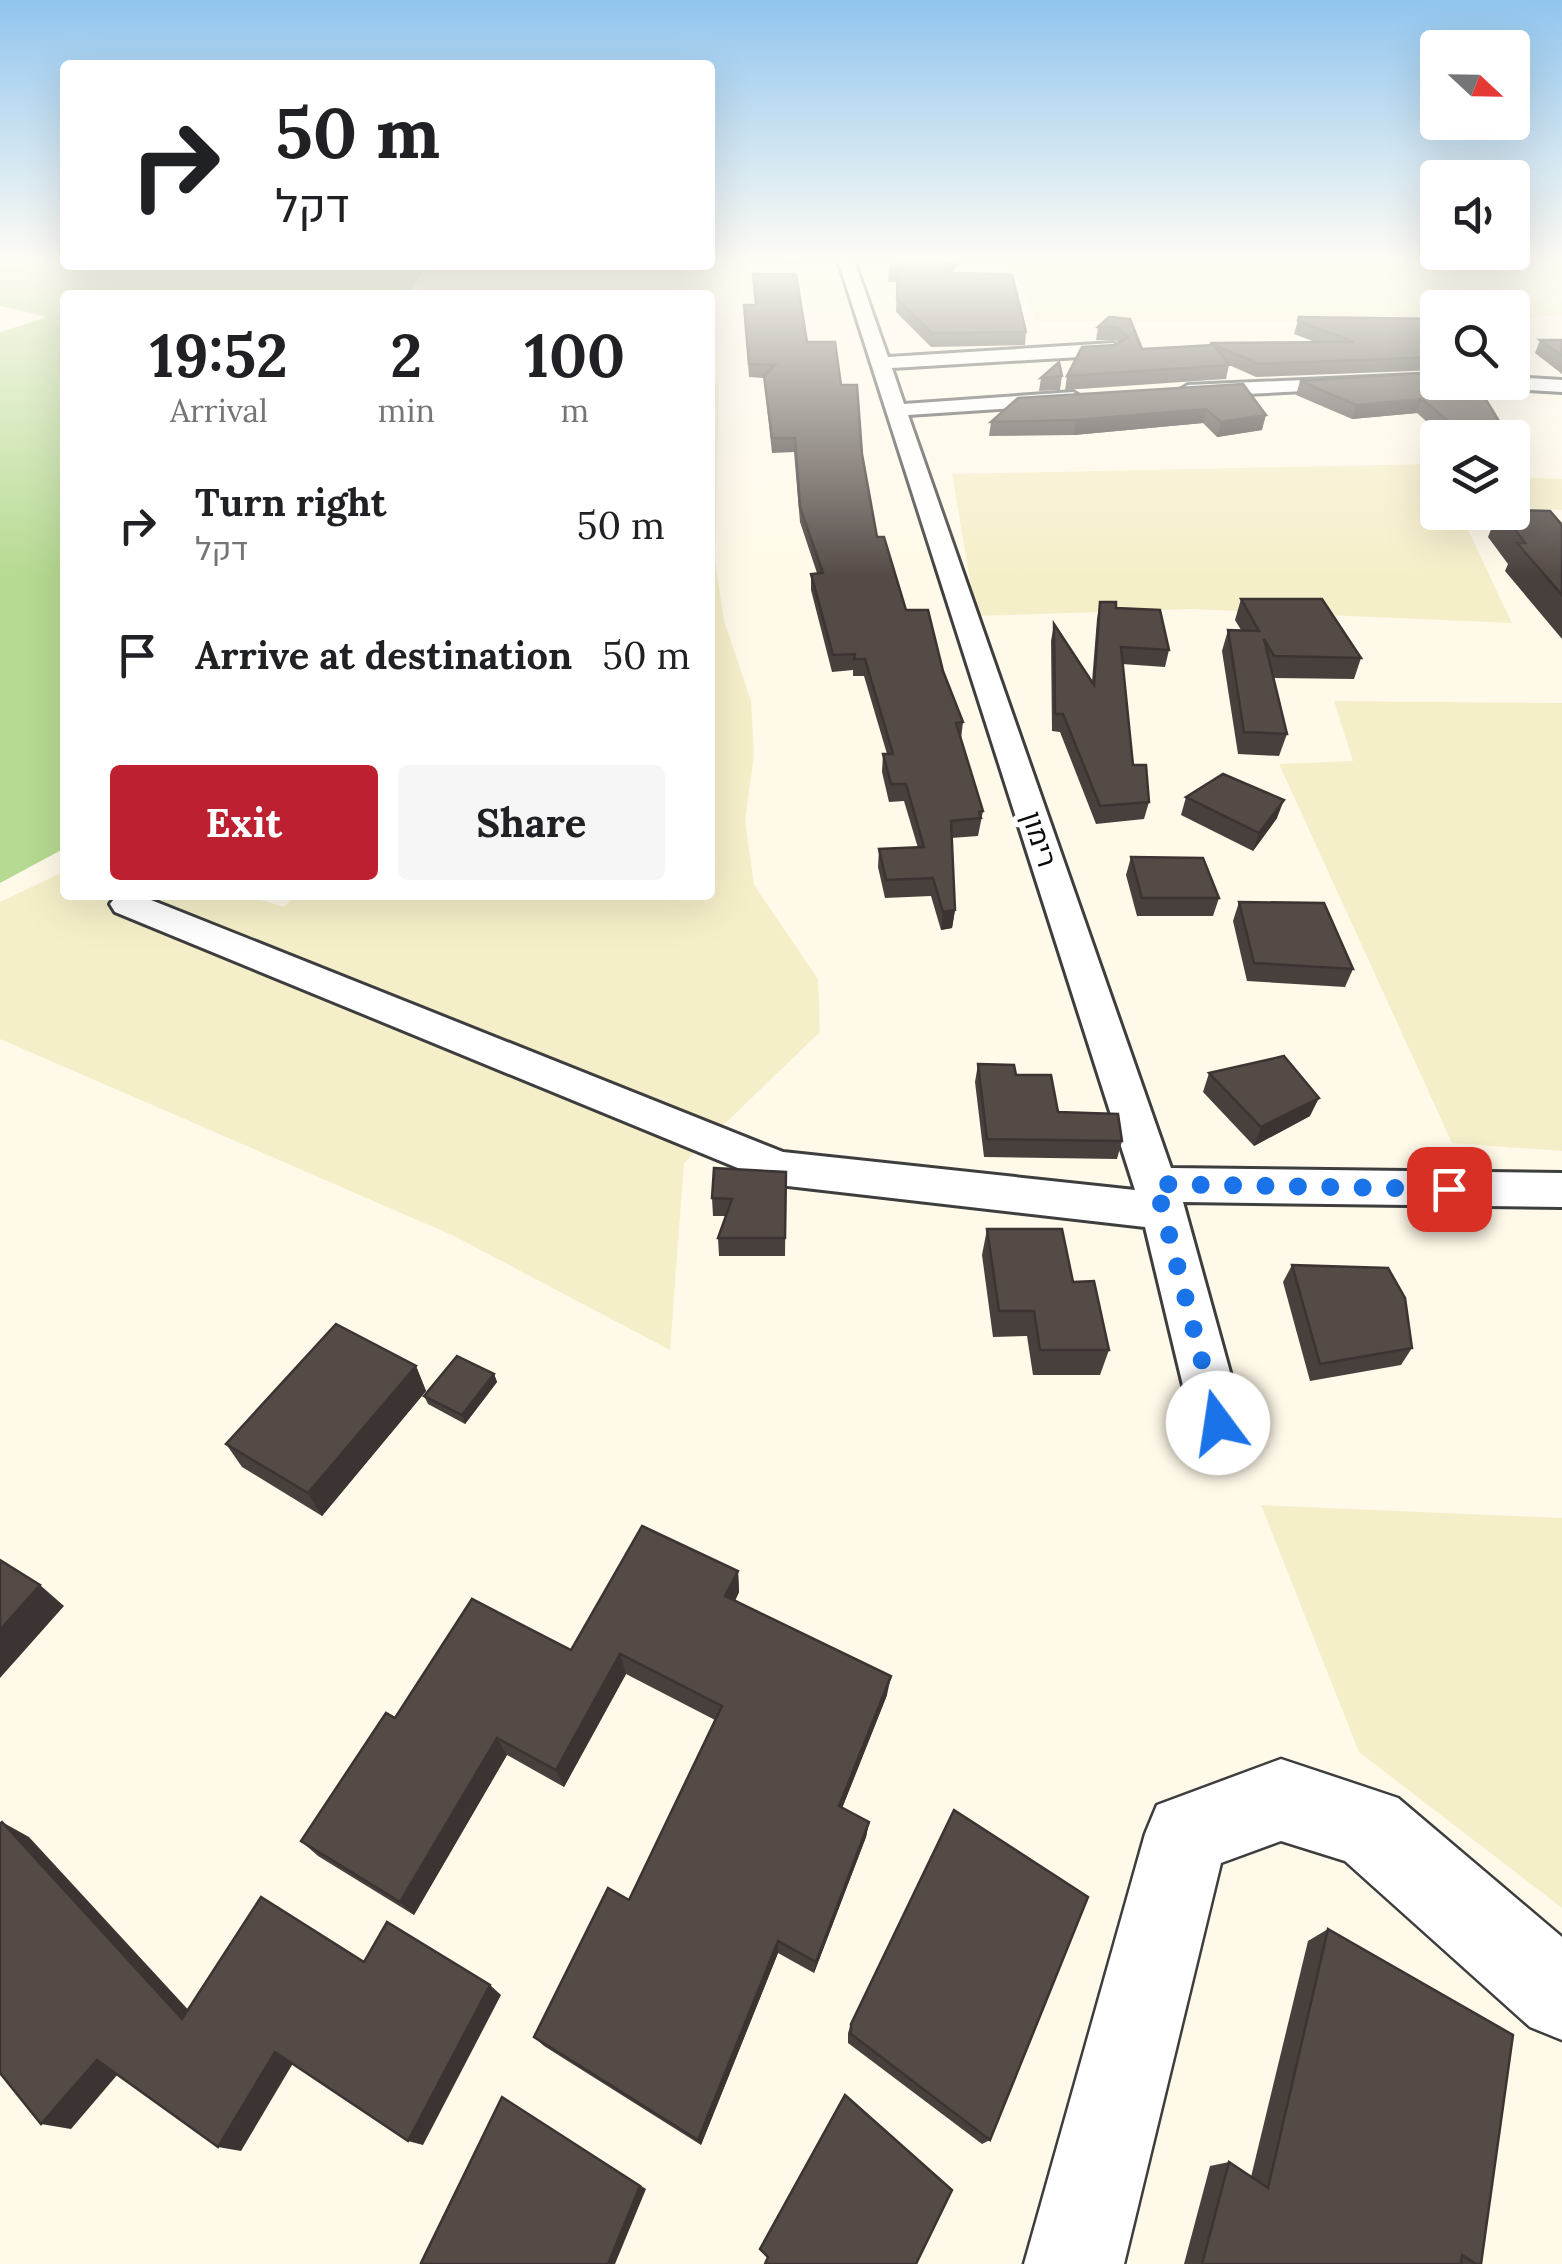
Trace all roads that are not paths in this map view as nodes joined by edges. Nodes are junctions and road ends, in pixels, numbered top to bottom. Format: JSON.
{"nodes":[{"id":1,"x":883,"y":366,"type":"edge"},
{"id":2,"x":1420,"y":381,"type":"edge"},
{"id":3,"x":1530,"y":384,"type":"edge"},
{"id":4,"x":1562,"y":386,"type":"edge"},
{"id":5,"x":1163,"y":392,"type":"edge"},
{"id":6,"x":1092,"y":397,"type":"edge"},
{"id":7,"x":896,"y":403,"type":"junction"},
{"id":8,"x":132,"y":900,"type":"edge"},
{"id":9,"x":1562,"y":1190,"type":"edge"},
{"id":10,"x":1160,"y":1198,"type":"junction"},
{"id":11,"x":1218,"y":1423,"type":"dead end"},
{"id":12,"x":1562,"y":1995,"type":"edge"},
{"id":13,"x":1074,"y":2264,"type":"edge"}],
"edges":[{"from":1,"to":7,"type":"street","name":"רימון"},
{"from":2,"to":5,"type":"street"},
{"from":3,"to":4,"type":"street"},
{"from":6,"to":7,"type":"street"},
{"from":7,"to":10,"type":"street","name":"רימון"},
{"from":8,"to":10,"type":"street"},
{"from":9,"to":10,"type":"street"},
{"from":10,"to":11,"type":"street","name":"רימון"},
{"from":12,"to":13,"type":"street"}]}
